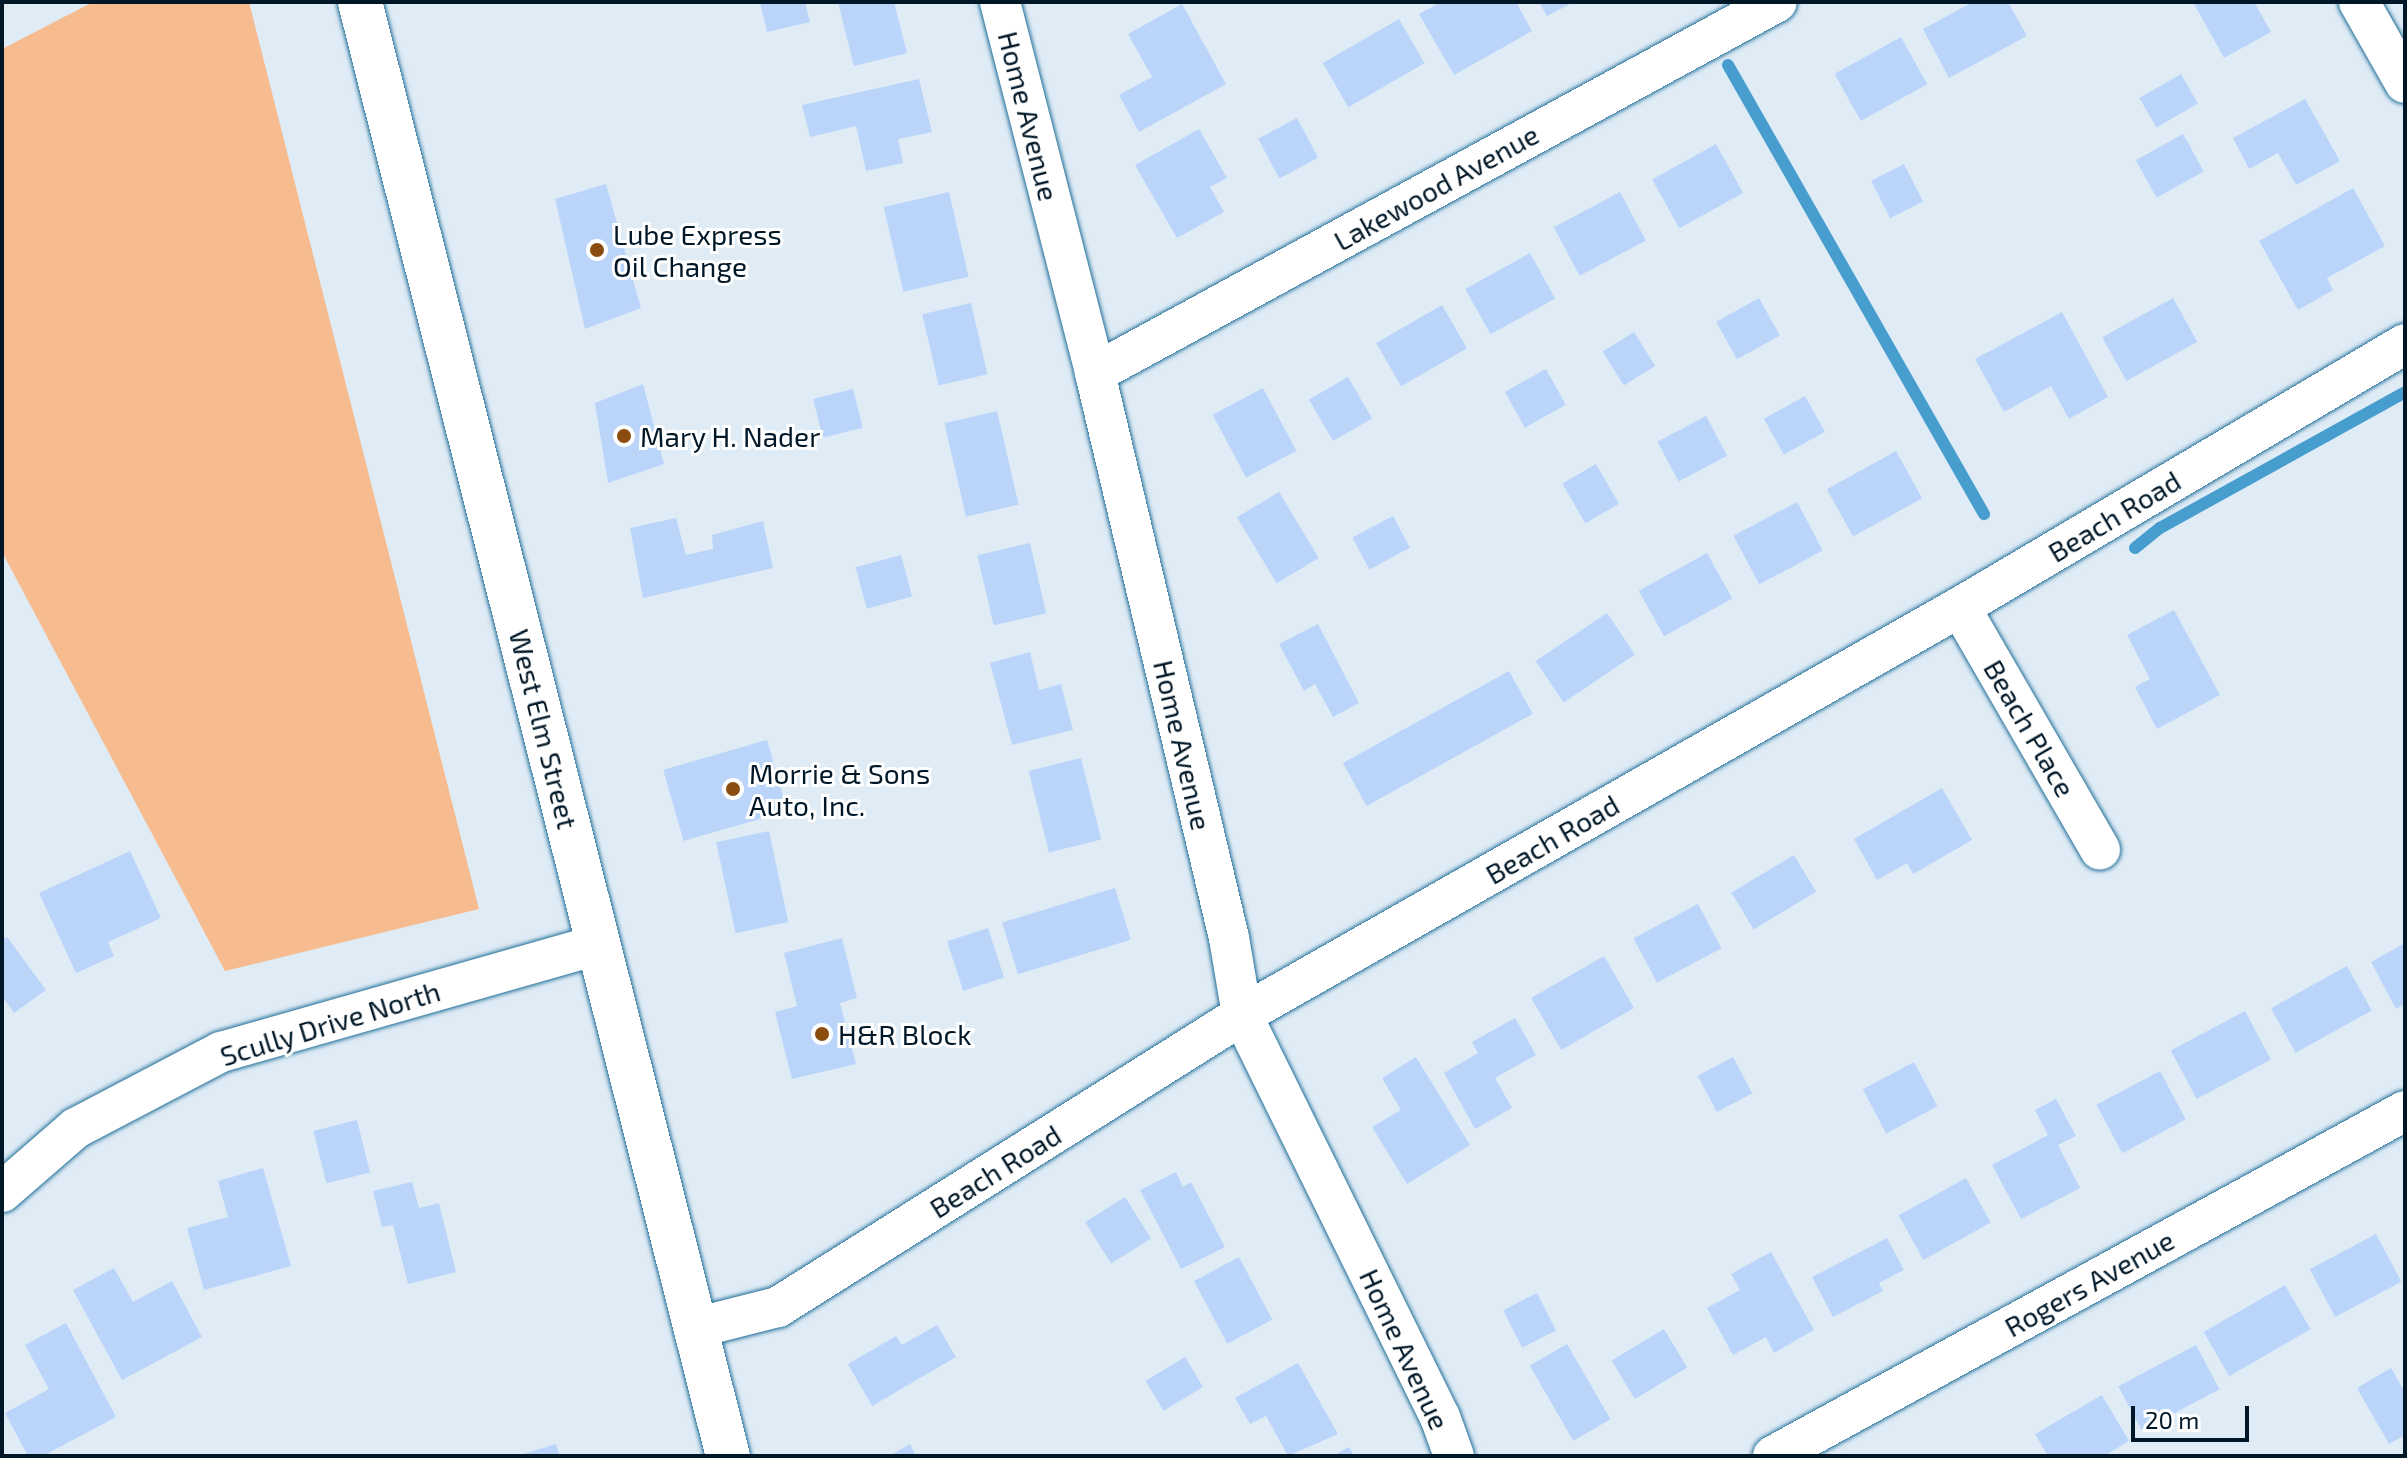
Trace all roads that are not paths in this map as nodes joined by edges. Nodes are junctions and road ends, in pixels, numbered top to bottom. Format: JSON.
{"nodes":[{"id":1,"x":360,"y":2,"type":"edge"},
{"id":2,"x":1000,"y":2,"type":"edge"},
{"id":3,"x":1777,"y":2,"type":"edge"},
{"id":4,"x":2359,"y":2,"type":"edge"},
{"id":5,"x":2405,"y":83,"type":"edge"},
{"id":6,"x":2405,"y":344,"type":"edge"},
{"id":7,"x":1095,"y":373,"type":"junction"},
{"id":8,"x":1960,"y":607,"type":"junction"},
{"id":9,"x":2100,"y":849,"type":"dead end"},
{"id":10,"x":597,"y":945,"type":"junction"},
{"id":11,"x":1242,"y":1015,"type":"junction"},
{"id":12,"x":2405,"y":1111,"type":"edge"},
{"id":13,"x":2,"y":1192,"type":"edge"},
{"id":14,"x":699,"y":1327,"type":"junction"},
{"id":15,"x":728,"y":1456,"type":"edge"},
{"id":16,"x":1454,"y":1456,"type":"edge"},
{"id":17,"x":1773,"y":1456,"type":"edge"}],
"edges":[{"from":1,"to":10,"type":"main road","name":"West Elm Street"},
{"from":2,"to":7,"type":"street","name":"Home Avenue"},
{"from":3,"to":7,"type":"street","name":"Lakewood Avenue"},
{"from":4,"to":5,"type":"street"},
{"from":6,"to":8,"type":"street","name":"Beach Road"},
{"from":7,"to":11,"type":"street","name":"Home Avenue"},
{"from":8,"to":9,"type":"street","name":"Beach Place"},
{"from":8,"to":11,"type":"street","name":"Beach Road"},
{"from":10,"to":13,"type":"street","name":"Scully Drive North"},
{"from":10,"to":14,"type":"main road","name":"West Elm Street"},
{"from":11,"to":14,"type":"street","name":"Beach Road"},
{"from":11,"to":16,"type":"street","name":"Home Avenue"},
{"from":12,"to":17,"type":"street","name":"Rogers Avenue"},
{"from":14,"to":15,"type":"main road","name":"West Elm Street"}]}
